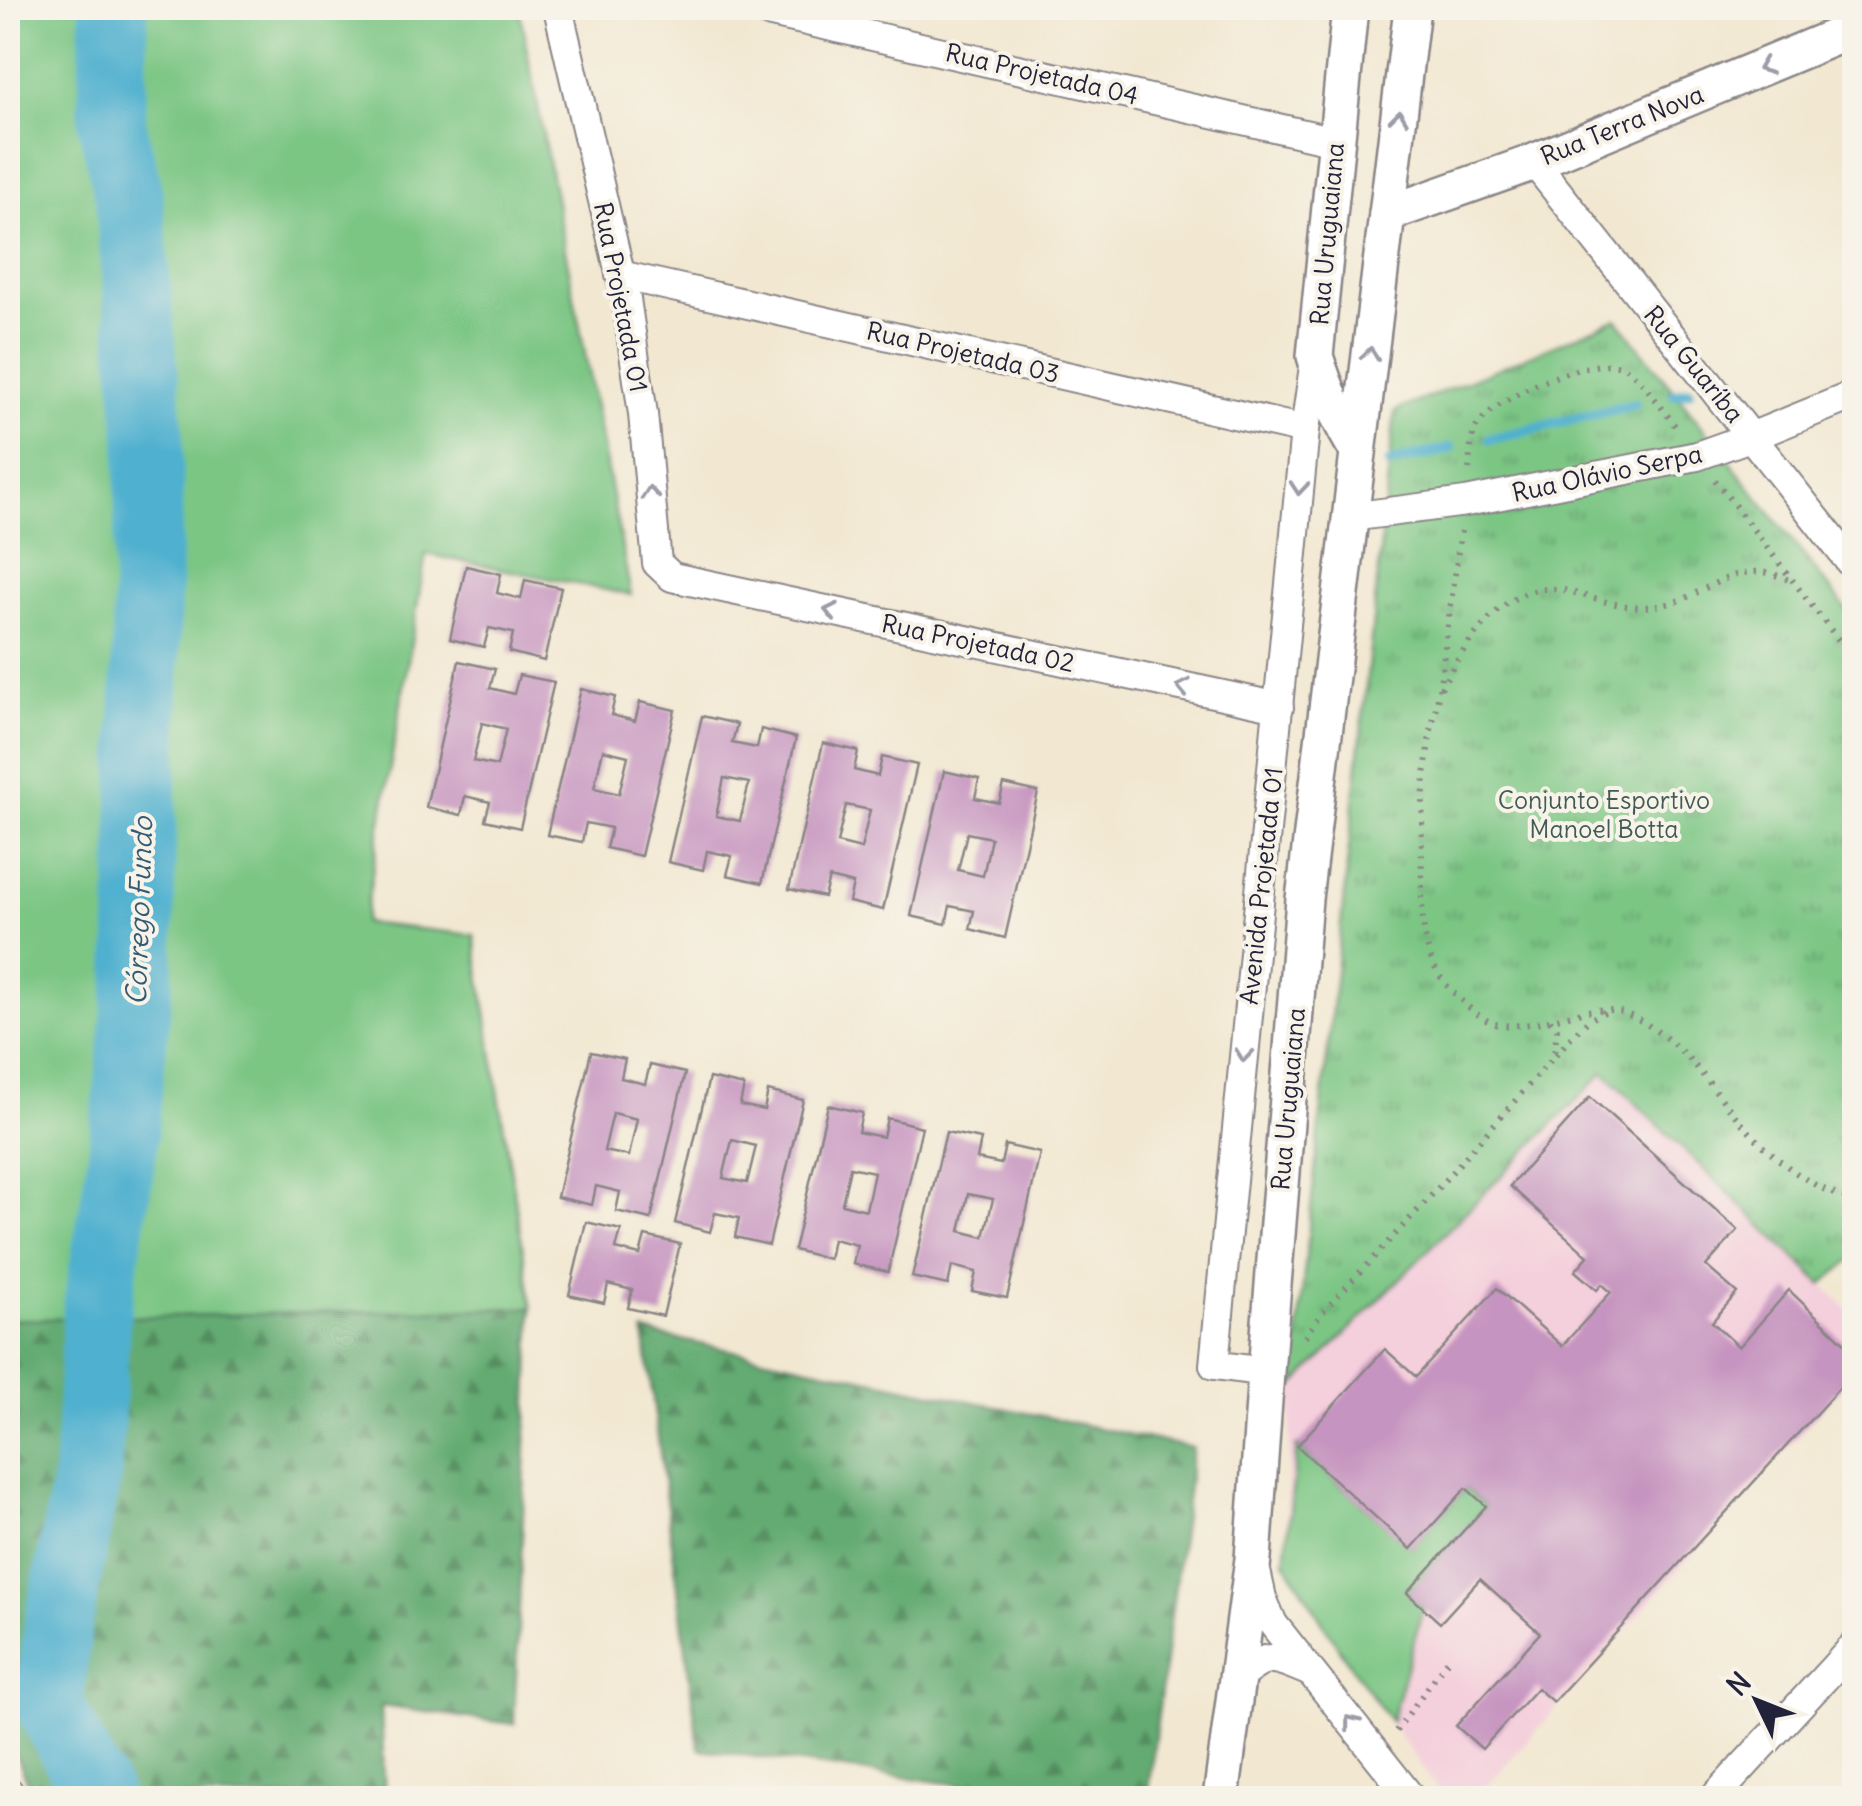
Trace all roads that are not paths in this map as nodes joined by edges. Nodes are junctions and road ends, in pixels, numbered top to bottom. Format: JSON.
{"nodes":[{"id":1,"x":558,"y":8,"type":"edge"},
{"id":2,"x":750,"y":8,"type":"edge"},
{"id":3,"x":1350,"y":8,"type":"edge"},
{"id":4,"x":1412,"y":8,"type":"edge"},
{"id":5,"x":1854,"y":30,"type":"edge"},
{"id":6,"x":1335,"y":141,"type":"junction"},
{"id":7,"x":1534,"y":162,"type":"junction"},
{"id":8,"x":1386,"y":214,"type":"junction"},
{"id":9,"x":620,"y":275,"type":"junction"},
{"id":10,"x":1315,"y":356,"type":"junction"},
{"id":11,"x":1854,"y":395,"type":"edge"},
{"id":12,"x":1304,"y":430,"type":"junction"},
{"id":13,"x":1752,"y":436,"type":"junction"},
{"id":14,"x":1358,"y":451,"type":"junction"},
{"id":15,"x":1350,"y":517,"type":"junction"},
{"id":16,"x":1854,"y":567,"type":"edge"},
{"id":17,"x":678,"y":578,"type":"joint"},
{"id":18,"x":1278,"y":707,"type":"junction"},
{"id":19,"x":1266,"y":1374,"type":"junction"},
{"id":20,"x":1254,"y":1560,"type":"junction"},
{"id":21,"x":1854,"y":1646,"type":"edge"},
{"id":22,"x":1314,"y":1674,"type":"junction"},
{"id":23,"x":1238,"y":1677,"type":"junction"},
{"id":24,"x":1228,"y":1749,"type":"junction"},
{"id":25,"x":1195,"y":1798,"type":"edge"},
{"id":26,"x":1222,"y":1798,"type":"edge"},
{"id":27,"x":1411,"y":1798,"type":"edge"},
{"id":28,"x":1714,"y":1798,"type":"edge"}],
"edges":[{"from":1,"to":9,"type":"street","name":"Rua Projetada 01"},
{"from":2,"to":6,"type":"street","name":"Rua Projetada 04"},
{"from":3,"to":6,"type":"street","name":"Rua Uruguaiana"},
{"from":8,"to":4,"type":"street","name":"Rua Uruguaiana","one_way":true},
{"from":5,"to":7,"type":"street","name":"Rua Terra Nova","one_way":true},
{"from":6,"to":10,"type":"street","name":"Rua Uruguaiana"},
{"from":7,"to":8,"type":"street","name":"Rua Terra Nova"},
{"from":7,"to":13,"type":"street","name":"Rua Guaríba"},
{"from":14,"to":8,"type":"street","name":"Rua Uruguaiana","one_way":true},
{"from":9,"to":12,"type":"street","name":"Rua Projetada 03"},
{"from":17,"to":9,"type":"street","name":"Rua Projetada 01","one_way":true},
{"from":10,"to":12,"type":"street","name":"Avenida Projetada 01"},
{"from":10,"to":14,"type":"street","name":"Rua Uruguaiana"},
{"from":11,"to":13,"type":"street","name":"Rua Olávio Serpa"},
{"from":12,"to":18,"type":"street","name":"Avenida Projetada 01","one_way":true},
{"from":13,"to":15,"type":"street","name":"Rua Olávio Serpa"},
{"from":13,"to":16,"type":"street","name":"Rua Guaríba"},
{"from":14,"to":15,"type":"street","name":"Rua Uruguaiana"},
{"from":15,"to":19,"type":"street","name":"Rua Uruguaiana"},
{"from":18,"to":17,"type":"street","name":"Rua Projetada 02","one_way":true},
{"from":18,"to":19,"type":"street","name":"Avenida Projetada 01","one_way":true},
{"from":19,"to":20,"type":"street","name":"Rua Uruguaiana"},
{"from":20,"to":22,"type":"street"},
{"from":20,"to":23,"type":"street","name":"Rua Uruguaiana"},
{"from":21,"to":28,"type":"street"},
{"from":22,"to":23,"type":"street"},
{"from":27,"to":22,"type":"street","one_way":true},
{"from":23,"to":24,"type":"street","name":"Rua Uruguaiana"},
{"from":24,"to":25,"type":"street","name":"Rua Uruguaiana"},
{"from":24,"to":26,"type":"street","name":"Rua Uruguaiana"}]}
